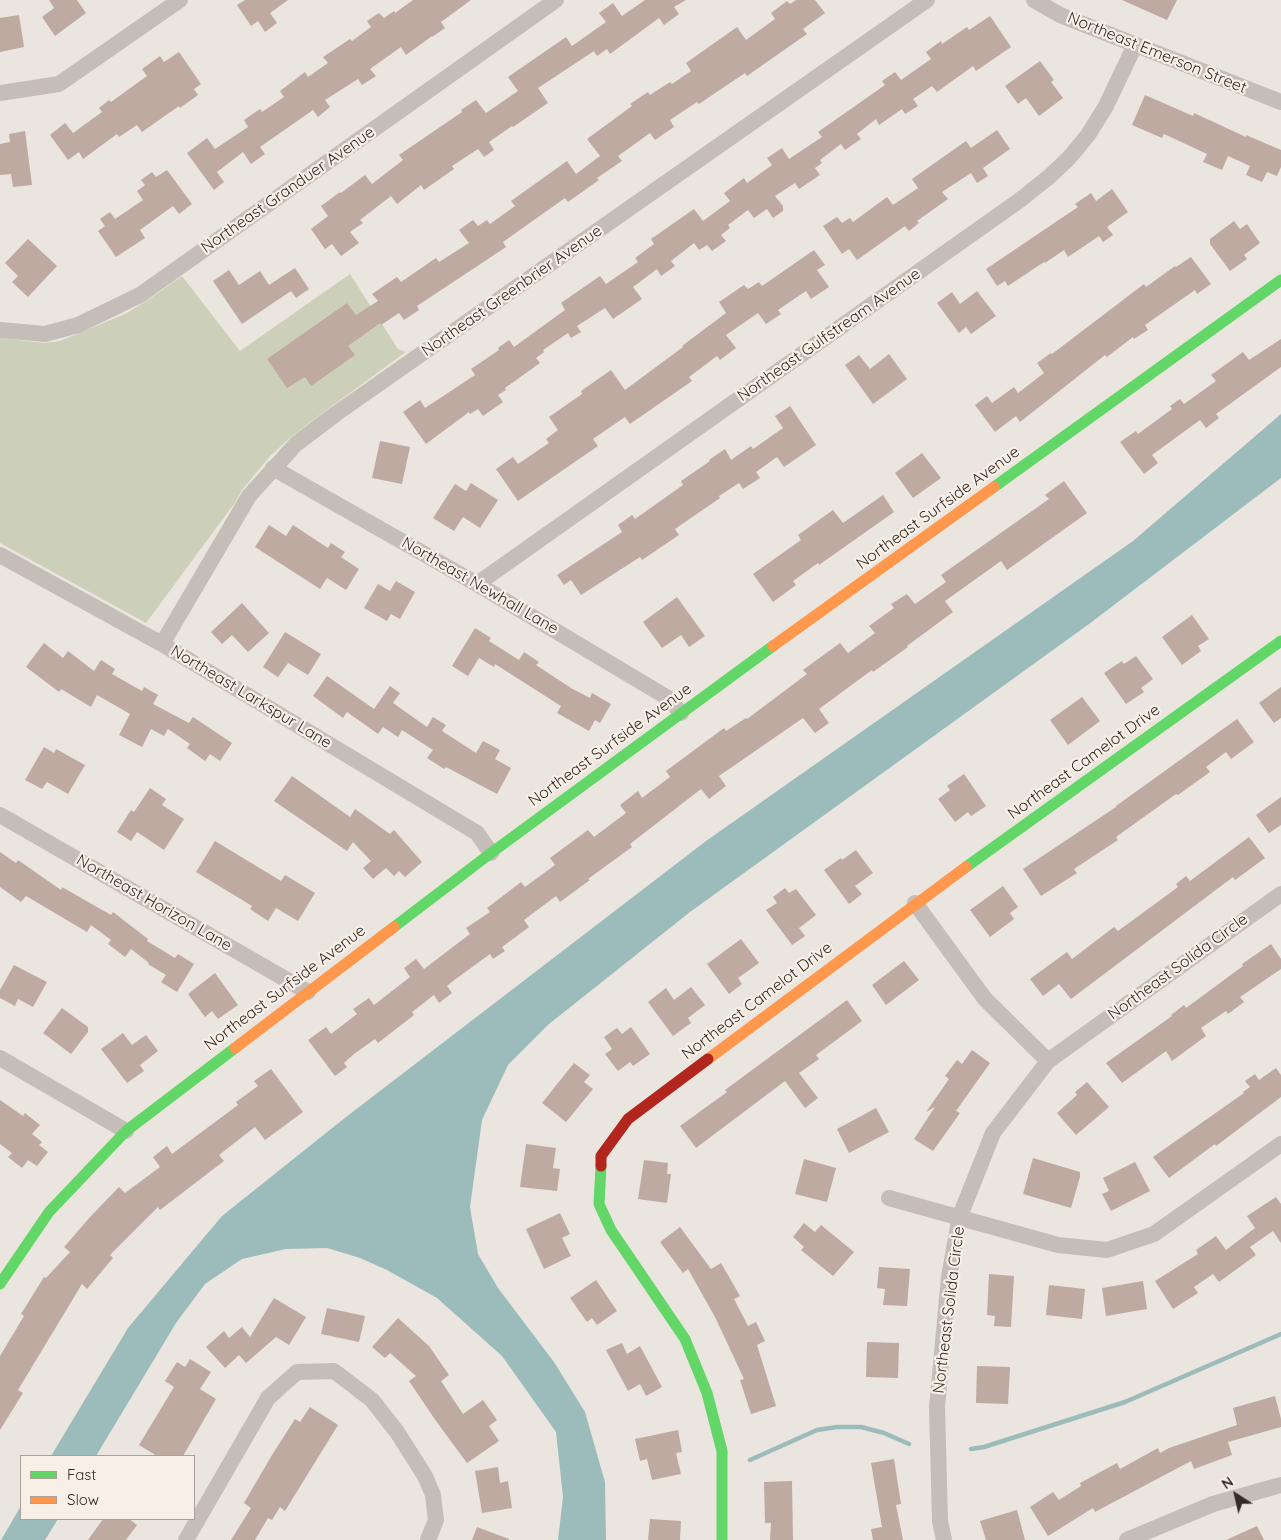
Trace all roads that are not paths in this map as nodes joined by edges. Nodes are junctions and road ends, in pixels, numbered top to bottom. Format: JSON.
{"nodes":[{"id":1,"x":180,"y":0,"type":"edge"},
{"id":2,"x":556,"y":0,"type":"edge"},
{"id":3,"x":927,"y":0,"type":"edge"},
{"id":4,"x":1034,"y":0,"type":"edge"},
{"id":5,"x":1135,"y":45,"type":"junction"},
{"id":6,"x":0,"y":93,"type":"edge"},
{"id":7,"x":1281,"y":102,"type":"edge"},
{"id":8,"x":1281,"y":280,"type":"edge"},
{"id":9,"x":0,"y":330,"type":"edge"},
{"id":10,"x":273,"y":468,"type":"junction"},
{"id":11,"x":0,"y":555,"type":"edge"},
{"id":12,"x":477,"y":584,"type":"junction"},
{"id":13,"x":1281,"y":641,"type":"edge"},
{"id":14,"x":162,"y":644,"type":"junction"},
{"id":15,"x":680,"y":713,"type":"junction"},
{"id":16,"x":0,"y":815,"type":"edge"},
{"id":17,"x":491,"y":853,"type":"junction"},
{"id":18,"x":1281,"y":894,"type":"edge"},
{"id":19,"x":915,"y":903,"type":"junction"},
{"id":20,"x":308,"y":992,"type":"junction"},
{"id":21,"x":0,"y":1058,"type":"edge"},
{"id":22,"x":1048,"y":1061,"type":"junction"},
{"id":23,"x":126,"y":1131,"type":"junction"},
{"id":24,"x":1281,"y":1144,"type":"edge"},
{"id":25,"x":889,"y":1198,"type":"dead end"},
{"id":26,"x":960,"y":1216,"type":"junction"},
{"id":27,"x":0,"y":1284,"type":"edge"},
{"id":28,"x":1281,"y":1485,"type":"edge"},
{"id":29,"x":186,"y":1540,"type":"edge"},
{"id":30,"x":428,"y":1540,"type":"edge"},
{"id":31,"x":722,"y":1540,"type":"edge"},
{"id":32,"x":944,"y":1540,"type":"edge"},
{"id":33,"x":1127,"y":1540,"type":"edge"}],
"edges":[{"from":1,"to":6,"type":"street"},
{"from":2,"to":9,"type":"street","name":"Northeast Granduer Avenue"},
{"from":3,"to":10,"type":"street","name":"Northeast Greenbrier Avenue"},
{"from":4,"to":5,"type":"street","name":"Northeast Emerson Street"},
{"from":5,"to":7,"type":"street","name":"Northeast Emerson Street"},
{"from":5,"to":12,"type":"street","name":"Northeast Gulfstream Avenue"},
{"from":8,"to":15,"type":"street","name":"Northeast Surfside Avenue"},
{"from":10,"to":12,"type":"street","name":"Northeast Newhall Lane"},
{"from":10,"to":14,"type":"street","name":"Northeast Greenbrier Avenue"},
{"from":11,"to":14,"type":"street","name":"Northeast Larkspur Lane"},
{"from":12,"to":15,"type":"street","name":"Northeast Newhall Lane"},
{"from":13,"to":19,"type":"street","name":"Northeast Camelot Drive"},
{"from":14,"to":17,"type":"street","name":"Northeast Larkspur Lane"},
{"from":15,"to":17,"type":"street","name":"Northeast Surfside Avenue"},
{"from":16,"to":20,"type":"street","name":"Northeast Horizon Lane"},
{"from":17,"to":20,"type":"street","name":"Northeast Surfside Avenue"},
{"from":18,"to":22,"type":"street","name":"Northeast Solida Circle"},
{"from":19,"to":22,"type":"street"},
{"from":19,"to":31,"type":"street","name":"Northeast Camelot Drive"},
{"from":20,"to":23,"type":"street","name":"Northeast Surfside Avenue"},
{"from":21,"to":23,"type":"street"},
{"from":22,"to":26,"type":"street","name":"Northeast Solida Circle"},
{"from":23,"to":27,"type":"street","name":"Northeast Surfside Avenue"},
{"from":24,"to":26,"type":"street"},
{"from":25,"to":26,"type":"street"},
{"from":26,"to":32,"type":"street","name":"Northeast Solida Circle"},
{"from":28,"to":33,"type":"street"},
{"from":29,"to":30,"type":"street"}]}
